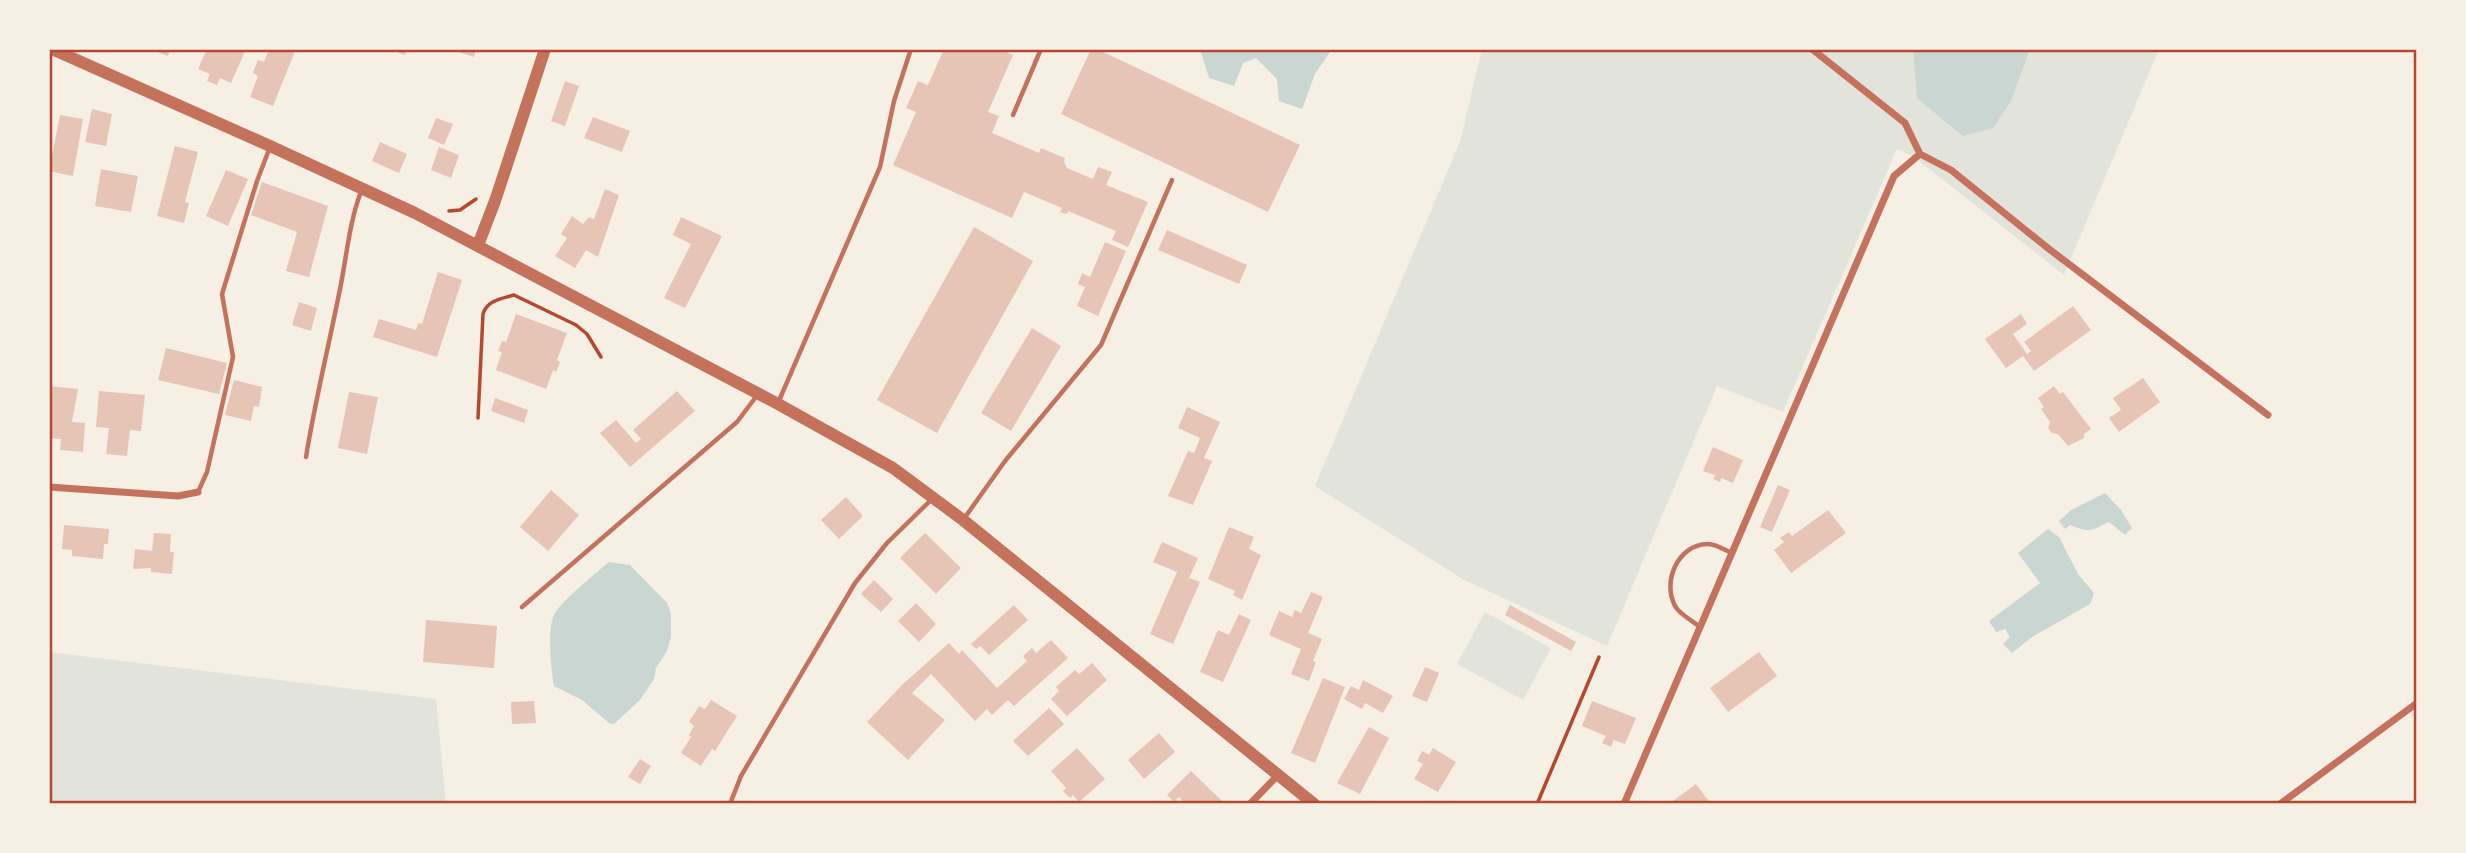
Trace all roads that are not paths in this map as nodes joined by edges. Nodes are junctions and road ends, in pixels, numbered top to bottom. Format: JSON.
{"nodes":[{"id":1,"x":52,"y":49,"type":"edge"},
{"id":2,"x":545,"y":49,"type":"edge"},
{"id":3,"x":911,"y":49,"type":"edge"},
{"id":4,"x":1041,"y":49,"type":"edge"},
{"id":5,"x":1812,"y":49,"type":"edge"},
{"id":6,"x":1013,"y":115,"type":"dead end"},
{"id":7,"x":270,"y":146,"type":"junction"},
{"id":8,"x":1920,"y":154,"type":"junction"},
{"id":9,"x":1172,"y":180,"type":"dead end"},
{"id":10,"x":362,"y":188,"type":"junction"},
{"id":11,"x":478,"y":245,"type":"junction"},
{"id":12,"x":758,"y":394,"type":"junction"},
{"id":13,"x":778,"y":404,"type":"junction"},
{"id":14,"x":2268,"y":415,"type":"dead end"},
{"id":15,"x":306,"y":457,"type":"dead end"},
{"id":16,"x":49,"y":487,"type":"edge"},
{"id":17,"x":198,"y":492,"type":"joint"},
{"id":18,"x":933,"y":498,"type":"junction"},
{"id":19,"x":963,"y":520,"type":"junction"},
{"id":20,"x":1732,"y":553,"type":"junction"},
{"id":21,"x":522,"y":607,"type":"dead end"},
{"id":22,"x":1700,"y":627,"type":"junction"},
{"id":23,"x":2417,"y":703,"type":"edge"},
{"id":24,"x":1278,"y":775,"type":"junction"},
{"id":25,"x":730,"y":804,"type":"edge"},
{"id":26,"x":1251,"y":804,"type":"edge"},
{"id":27,"x":1314,"y":804,"type":"edge"},
{"id":28,"x":1624,"y":804,"type":"edge"},
{"id":29,"x":2280,"y":804,"type":"edge"}],
"edges":[{"from":1,"to":7,"type":"street"},
{"from":2,"to":11,"type":"street"},
{"from":3,"to":13,"type":"lane"},
{"from":4,"to":6,"type":"lane"},
{"from":5,"to":8,"type":"street"},
{"from":7,"to":10,"type":"street"},
{"from":7,"to":17,"type":"lane"},
{"from":8,"to":14,"type":"street"},
{"from":8,"to":20,"type":"street"},
{"from":9,"to":19,"type":"lane"},
{"from":10,"to":11,"type":"street"},
{"from":10,"to":15,"type":"lane"},
{"from":11,"to":12,"type":"street"},
{"from":12,"to":13,"type":"street"},
{"from":12,"to":21,"type":"lane"},
{"from":13,"to":18,"type":"street"},
{"from":16,"to":17,"type":"street"},
{"from":18,"to":19,"type":"street"},
{"from":18,"to":25,"type":"lane"},
{"from":19,"to":24,"type":"street"},
{"from":20,"to":22,"type":"street"},
{"from":20,"to":22,"type":"lane"},
{"from":22,"to":28,"type":"street"},
{"from":23,"to":29,"type":"street"},
{"from":24,"to":26,"type":"street"},
{"from":24,"to":27,"type":"street"}]}
